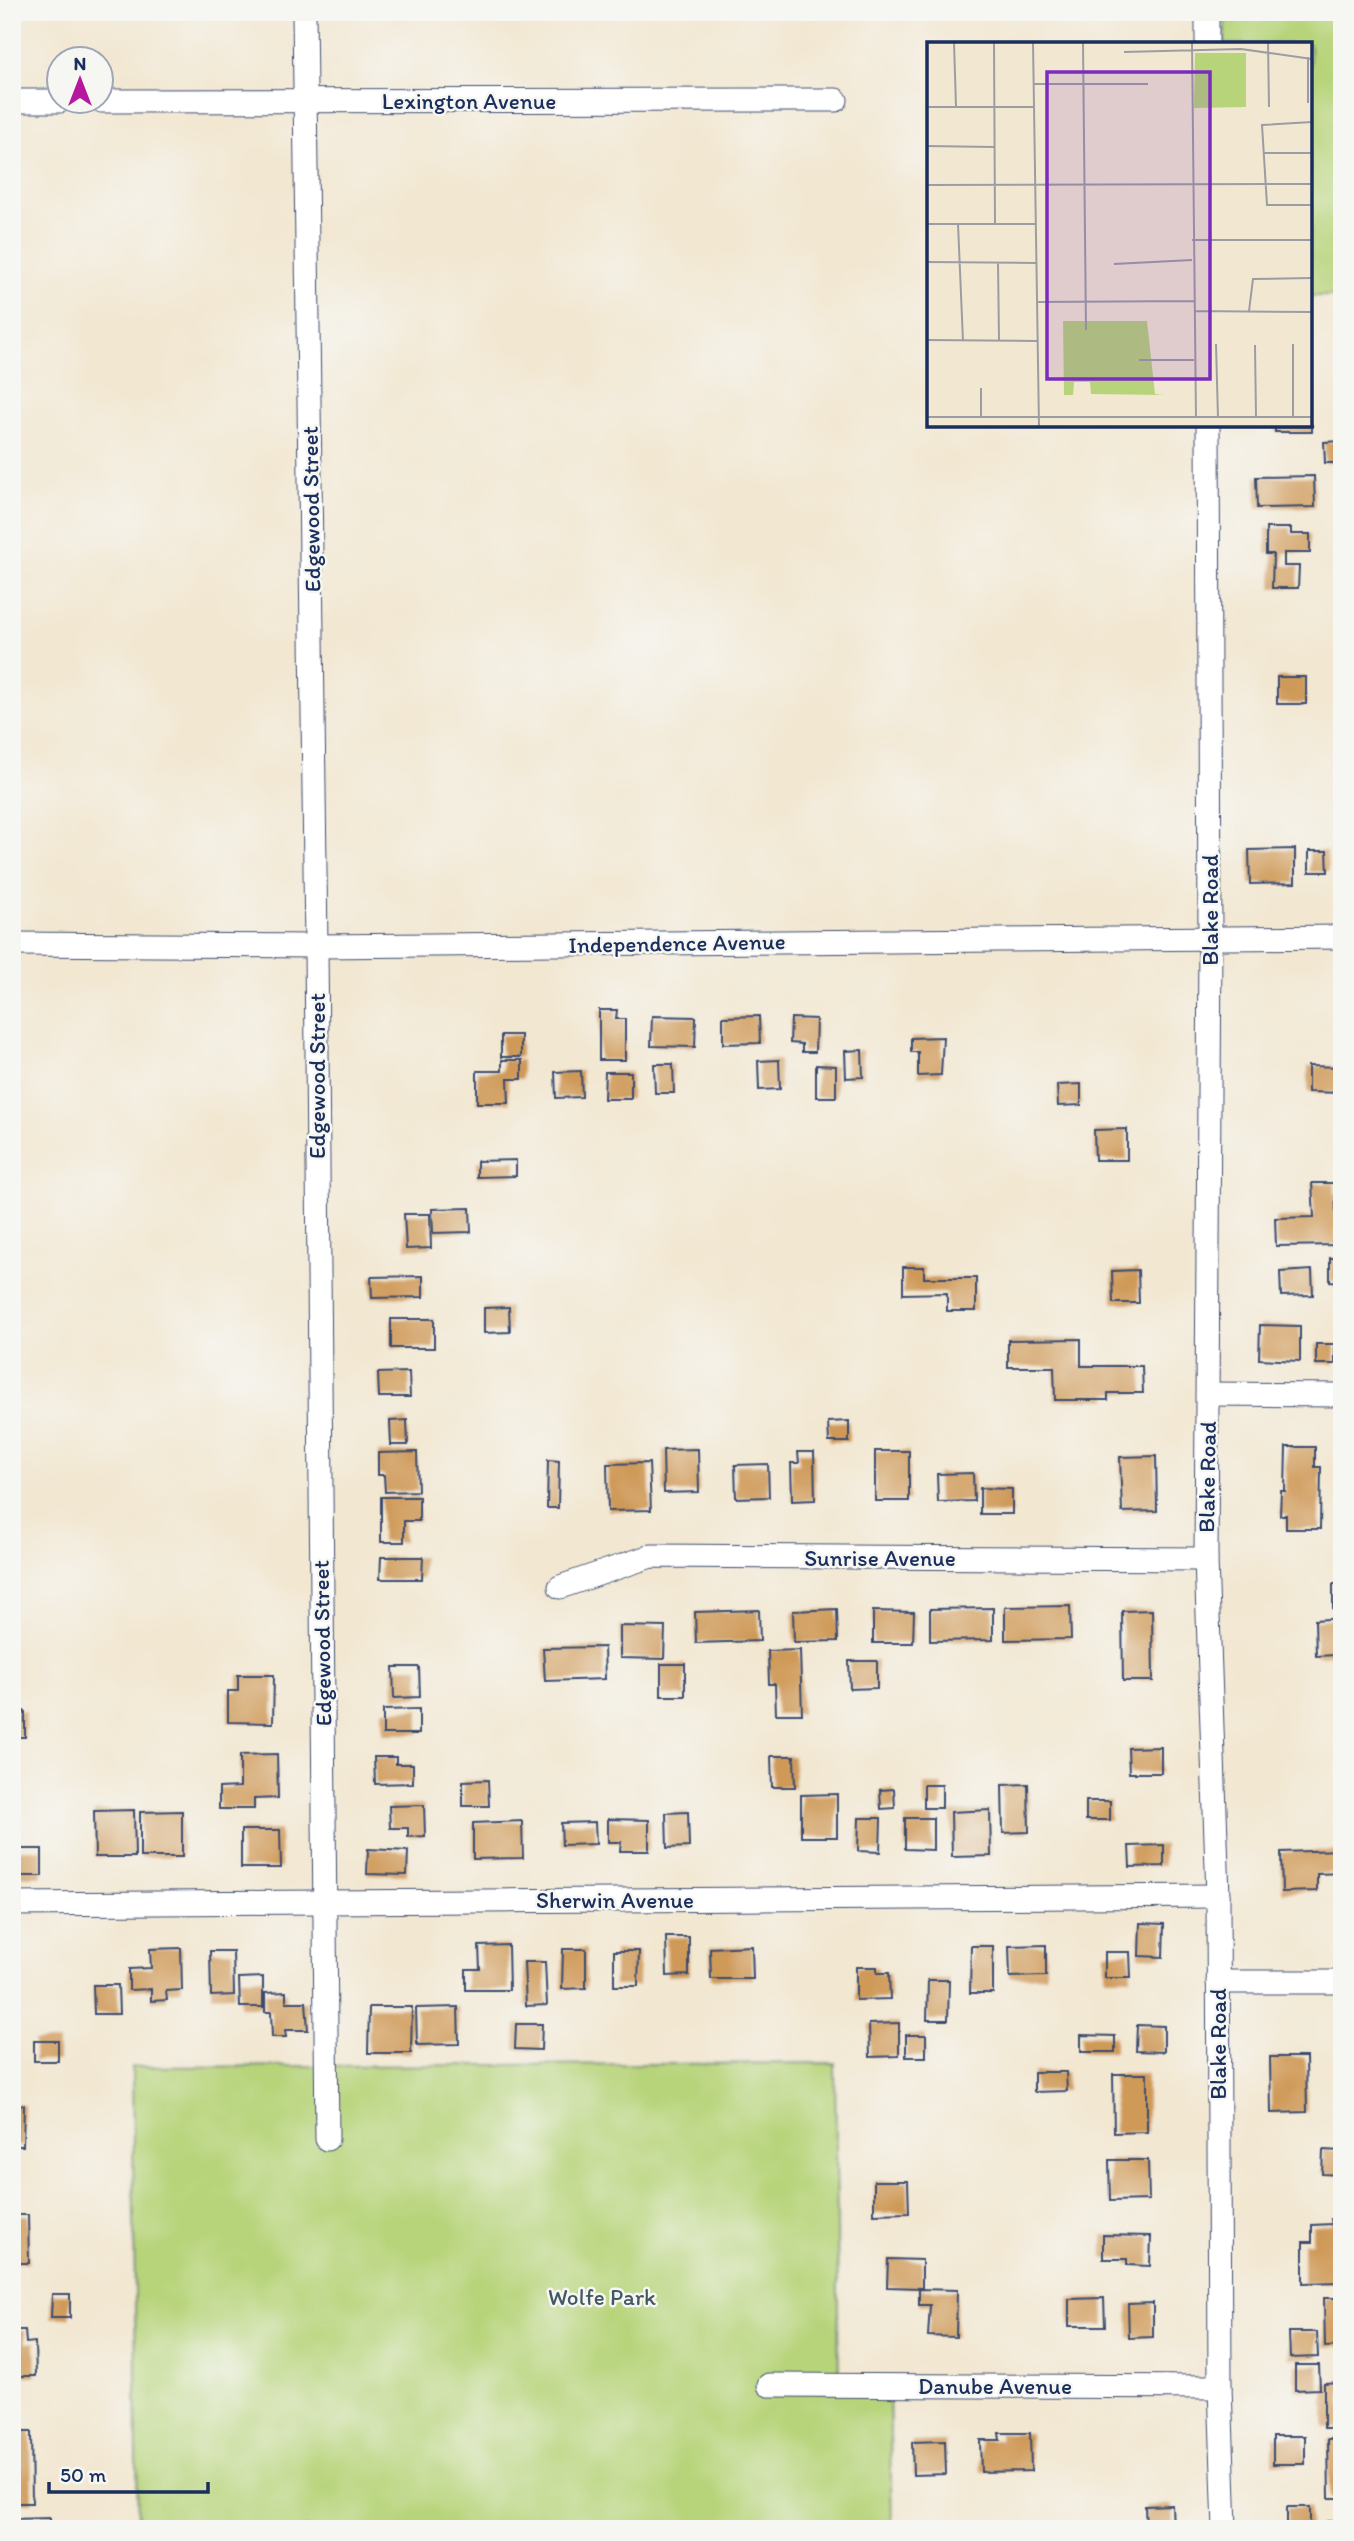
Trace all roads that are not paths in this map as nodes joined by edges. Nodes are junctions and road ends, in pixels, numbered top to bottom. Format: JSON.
{"nodes":[{"id":1,"x":304,"y":12,"type":"edge"},
{"id":2,"x":1207,"y":12,"type":"edge"},
{"id":3,"x":1207,"y":42,"type":"edge"},
{"id":4,"x":836,"y":100,"type":"dead end"},
{"id":5,"x":12,"y":101,"type":"edge"},
{"id":6,"x":46,"y":101,"type":"edge"},
{"id":7,"x":116,"y":101,"type":"edge"},
{"id":8,"x":305,"y":102,"type":"junction"},
{"id":9,"x":1208,"y":427,"type":"edge"},
{"id":10,"x":1210,"y":937,"type":"junction"},
{"id":11,"x":1342,"y":937,"type":"edge"},
{"id":12,"x":12,"y":944,"type":"edge"},
{"id":13,"x":316,"y":946,"type":"junction"},
{"id":14,"x":1208,"y":1394,"type":"junction"},
{"id":15,"x":1342,"y":1395,"type":"edge"},
{"id":16,"x":1206,"y":1559,"type":"junction"},
{"id":17,"x":560,"y":1587,"type":"dead end"},
{"id":18,"x":1219,"y":1896,"type":"junction"},
{"id":19,"x":325,"y":1902,"type":"junction"},
{"id":20,"x":12,"y":1904,"type":"edge"},
{"id":21,"x":1218,"y":1982,"type":"junction"},
{"id":22,"x":1342,"y":1982,"type":"edge"},
{"id":23,"x":327,"y":2139,"type":"dead end"},
{"id":24,"x":769,"y":2385,"type":"dead end"},
{"id":25,"x":1220,"y":2387,"type":"junction"},
{"id":26,"x":1225,"y":2529,"type":"edge"}],
"edges":[{"from":1,"to":8,"type":"street","name":"Edgewood Street"},
{"from":2,"to":3,"type":"street"},
{"from":4,"to":8,"type":"street","name":"Lexington Avenue"},
{"from":5,"to":6,"type":"street"},
{"from":7,"to":8,"type":"street","name":"Lexington Avenue"},
{"from":8,"to":13,"type":"street","name":"Edgewood Street"},
{"from":9,"to":10,"type":"street","name":"Blake Road"},
{"from":10,"to":11,"type":"street","name":"Independence Avenue"},
{"from":10,"to":13,"type":"street","name":"Independence Avenue"},
{"from":10,"to":14,"type":"street","name":"Blake Road"},
{"from":12,"to":13,"type":"street","name":"Independence Avenue"},
{"from":13,"to":19,"type":"street","name":"Edgewood Street"},
{"from":14,"to":15,"type":"street"},
{"from":14,"to":16,"type":"street","name":"Blake Road"},
{"from":16,"to":17,"type":"street","name":"Sunrise Avenue"},
{"from":16,"to":18,"type":"street","name":"Blake Road"},
{"from":18,"to":19,"type":"street","name":"Sherwin Avenue"},
{"from":18,"to":21,"type":"street","name":"Blake Road"},
{"from":19,"to":20,"type":"street","name":"Sherwin Avenue"},
{"from":19,"to":23,"type":"street","name":"Edgewood Street"},
{"from":21,"to":22,"type":"street"},
{"from":21,"to":25,"type":"street","name":"Blake Road"},
{"from":24,"to":25,"type":"street","name":"Danube Avenue"},
{"from":25,"to":26,"type":"street","name":"Blake Road"}]}
